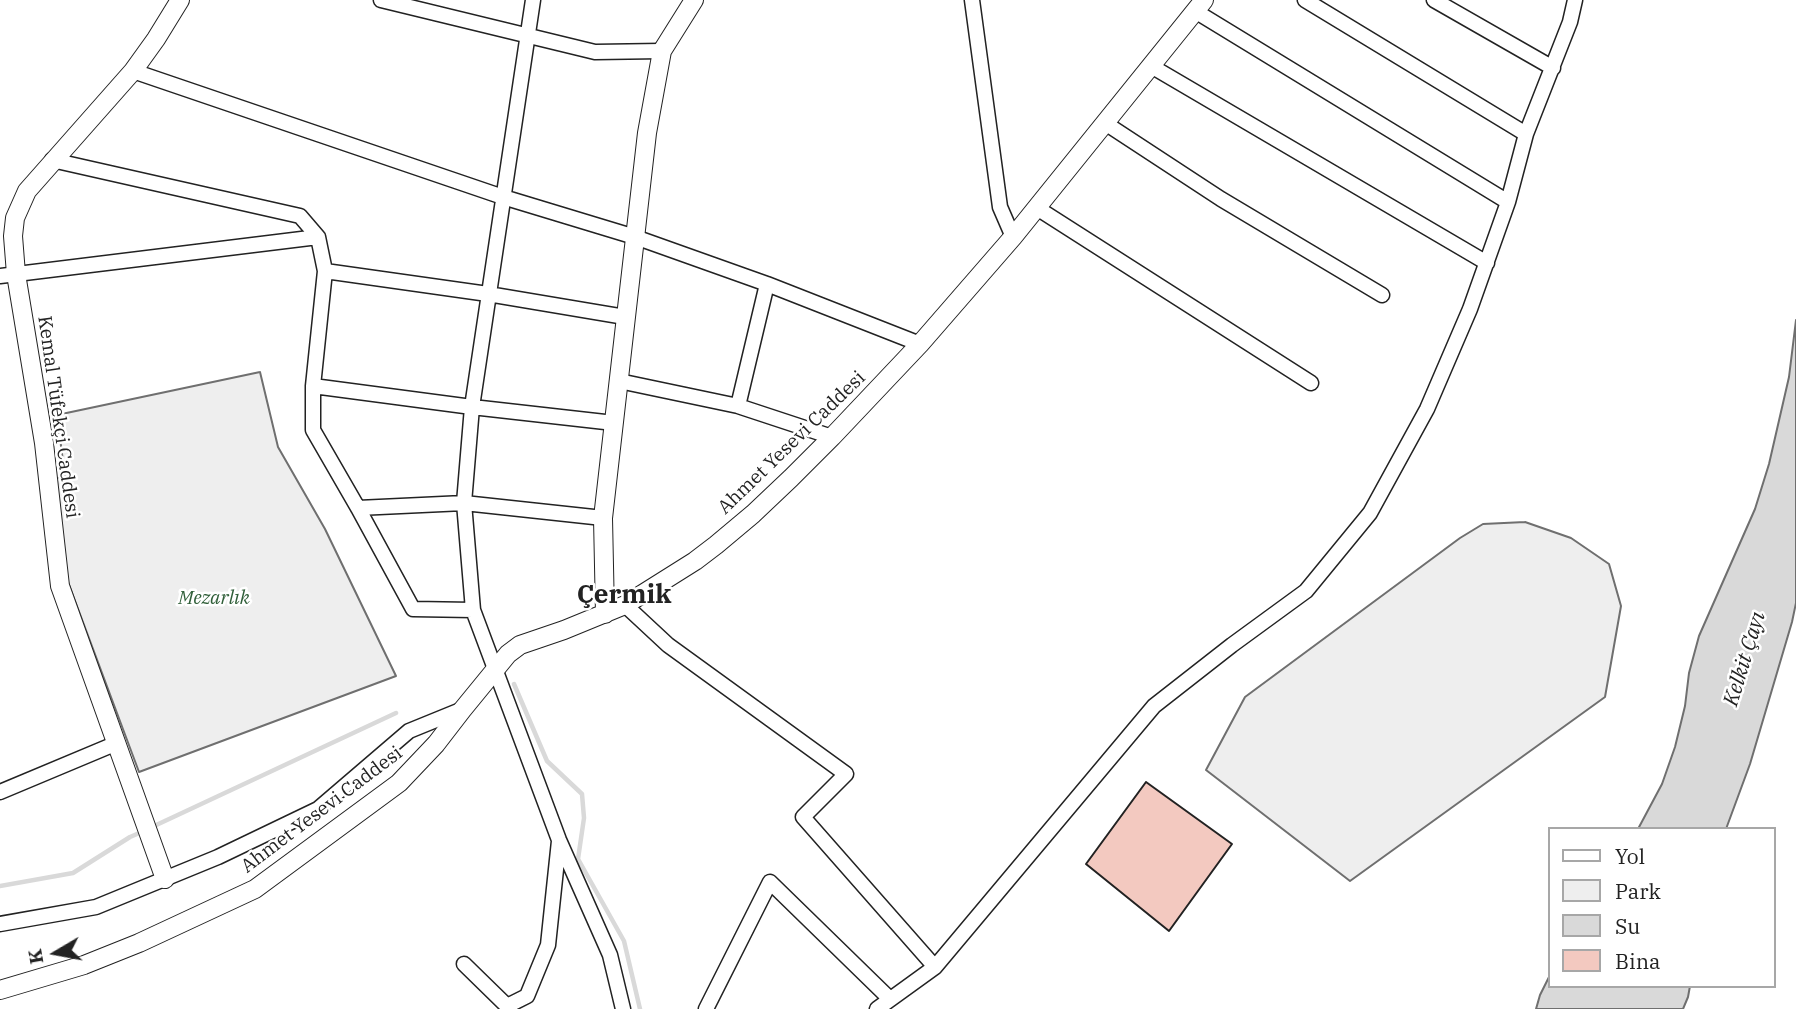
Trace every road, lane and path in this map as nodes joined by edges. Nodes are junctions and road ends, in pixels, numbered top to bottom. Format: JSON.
{"nodes":[{"id":1,"x":180,"y":0,"type":"edge"},
{"id":2,"x":381,"y":0,"type":"edge"},
{"id":3,"x":533,"y":0,"type":"edge"},
{"id":4,"x":694,"y":0,"type":"edge"},
{"id":5,"x":972,"y":0,"type":"edge"},
{"id":6,"x":1305,"y":0,"type":"edge"},
{"id":7,"x":1434,"y":0,"type":"edge"},
{"id":8,"x":1574,"y":0,"type":"edge"},
{"id":9,"x":1200,"y":6,"type":"edge"},
{"id":10,"x":527,"y":35,"type":"junction"},
{"id":11,"x":662,"y":51,"type":"junction"},
{"id":12,"x":1150,"y":66,"type":"junction"},
{"id":13,"x":1553,"y":68,"type":"junction"},
{"id":14,"x":133,"y":71,"type":"junction"},
{"id":15,"x":1105,"y":123,"type":"junction"},
{"id":16,"x":1526,"y":134,"type":"junction"},
{"id":17,"x":52,"y":160,"type":"junction"},
{"id":18,"x":503,"y":197,"type":"junction"},
{"id":19,"x":1508,"y":202,"type":"junction"},
{"id":20,"x":1037,"y":208,"type":"junction"},
{"id":21,"x":318,"y":237,"type":"junction"},
{"id":22,"x":635,"y":237,"type":"junction"},
{"id":23,"x":1013,"y":237,"type":"junction"},
{"id":24,"x":1487,"y":263,"type":"junction"},
{"id":25,"x":325,"y":271,"type":"junction"},
{"id":26,"x":8,"y":275,"type":"edge"},
{"id":27,"x":767,"y":284,"type":"junction"},
{"id":28,"x":488,"y":294,"type":"junction"},
{"id":29,"x":1382,"y":296,"type":"dead end"},
{"id":30,"x":625,"y":317,"type":"junction"},
{"id":31,"x":920,"y":344,"type":"junction"},
{"id":32,"x":619,"y":381,"type":"junction"},
{"id":33,"x":1311,"y":383,"type":"dead end"},
{"id":34,"x":313,"y":386,"type":"junction"},
{"id":35,"x":472,"y":407,"type":"junction"},
{"id":36,"x":738,"y":407,"type":"junction"},
{"id":37,"x":614,"y":423,"type":"junction"},
{"id":38,"x":832,"y":437,"type":"junction"},
{"id":39,"x":464,"y":503,"type":"junction"},
{"id":40,"x":358,"y":508,"type":"junction"},
{"id":41,"x":603,"y":518,"type":"junction"},
{"id":42,"x":625,"y":605,"type":"junction"},
{"id":43,"x":473,"y":610,"type":"junction"},
{"id":44,"x":605,"y":614,"type":"junction"},
{"id":45,"x":495,"y":668,"type":"junction"},
{"id":46,"x":463,"y":709,"type":"junction"},
{"id":47,"x":117,"y":743,"type":"junction"},
{"id":48,"x":0,"y":792,"type":"edge"},
{"id":49,"x":559,"y":839,"type":"junction"},
{"id":50,"x":165,"y":879,"type":"junction"},
{"id":51,"x":0,"y":924,"type":"edge"},
{"id":52,"x":464,"y":964,"type":"dead end"},
{"id":53,"x":935,"y":967,"type":"junction"},
{"id":54,"x":0,"y":990,"type":"edge"},
{"id":55,"x":890,"y":999,"type":"junction"},
{"id":56,"x":623,"y":1009,"type":"edge"},
{"id":57,"x":706,"y":1009,"type":"edge"},
{"id":58,"x":877,"y":1009,"type":"edge"}],
"edges":[{"from":1,"to":14,"type":"street","name":"Kemal Tüfekçi Caddesi"},
{"from":2,"to":10,"type":"street"},
{"from":3,"to":10,"type":"street"},
{"from":4,"to":11,"type":"street"},
{"from":5,"to":23,"type":"street"},
{"from":6,"to":16,"type":"street"},
{"from":7,"to":13,"type":"street"},
{"from":8,"to":13,"type":"street"},
{"from":9,"to":12,"type":"street","name":"Ahmet Yesevi Caddesi"},
{"from":9,"to":19,"type":"street"},
{"from":10,"to":11,"type":"street"},
{"from":10,"to":18,"type":"street"},
{"from":11,"to":22,"type":"street"},
{"from":12,"to":15,"type":"street","name":"Ahmet Yesevi Caddesi"},
{"from":12,"to":24,"type":"street"},
{"from":13,"to":16,"type":"street"},
{"from":14,"to":17,"type":"street","name":"Kemal Tüfekçi Caddesi"},
{"from":14,"to":18,"type":"street"},
{"from":15,"to":20,"type":"street","name":"Ahmet Yesevi Caddesi"},
{"from":15,"to":29,"type":"street"},
{"from":16,"to":19,"type":"street"},
{"from":17,"to":21,"type":"street"},
{"from":17,"to":26,"type":"street","name":"Kemal Tüfekçi Caddesi"},
{"from":18,"to":22,"type":"street"},
{"from":18,"to":28,"type":"street"},
{"from":19,"to":24,"type":"street"},
{"from":20,"to":23,"type":"street","name":"Ahmet Yesevi Caddesi"},
{"from":20,"to":33,"type":"street"},
{"from":21,"to":25,"type":"street"},
{"from":21,"to":26,"type":"street"},
{"from":22,"to":27,"type":"street"},
{"from":22,"to":30,"type":"street"},
{"from":23,"to":31,"type":"street","name":"Ahmet Yesevi Caddesi"},
{"from":24,"to":53,"type":"street"},
{"from":25,"to":28,"type":"street"},
{"from":25,"to":34,"type":"street"},
{"from":26,"to":47,"type":"street","name":"Kemal Tüfekçi Caddesi"},
{"from":27,"to":31,"type":"street"},
{"from":27,"to":36,"type":"street"},
{"from":28,"to":30,"type":"street"},
{"from":28,"to":35,"type":"street"},
{"from":30,"to":32,"type":"street"},
{"from":31,"to":38,"type":"street","name":"Ahmet Yesevi Caddesi"},
{"from":32,"to":36,"type":"street"},
{"from":32,"to":37,"type":"street"},
{"from":34,"to":35,"type":"street"},
{"from":34,"to":40,"type":"street"},
{"from":35,"to":37,"type":"street"},
{"from":35,"to":39,"type":"street"},
{"from":36,"to":38,"type":"street"},
{"from":37,"to":41,"type":"street"},
{"from":38,"to":42,"type":"street","name":"Ahmet Yesevi Caddesi"},
{"from":39,"to":40,"type":"street"},
{"from":39,"to":41,"type":"street"},
{"from":39,"to":43,"type":"street"},
{"from":40,"to":43,"type":"street"},
{"from":41,"to":44,"type":"street"},
{"from":42,"to":44,"type":"street","name":"Ahmet Yesevi Caddesi"},
{"from":42,"to":53,"type":"street"},
{"from":43,"to":45,"type":"street"},
{"from":44,"to":45,"type":"street","name":"Ahmet Yesevi Caddesi"},
{"from":45,"to":46,"type":"street","name":"Ahmet Yesevi Caddesi"},
{"from":45,"to":49,"type":"street"},
{"from":46,"to":50,"type":"street"},
{"from":46,"to":54,"type":"street","name":"Ahmet Yesevi Caddesi"},
{"from":47,"to":48,"type":"street"},
{"from":47,"to":50,"type":"street","name":"Kemal Tüfekçi Caddesi"},
{"from":49,"to":52,"type":"street"},
{"from":49,"to":56,"type":"street"},
{"from":50,"to":51,"type":"street"},
{"from":53,"to":55,"type":"street"},
{"from":55,"to":57,"type":"street"},
{"from":55,"to":58,"type":"street"}]}
